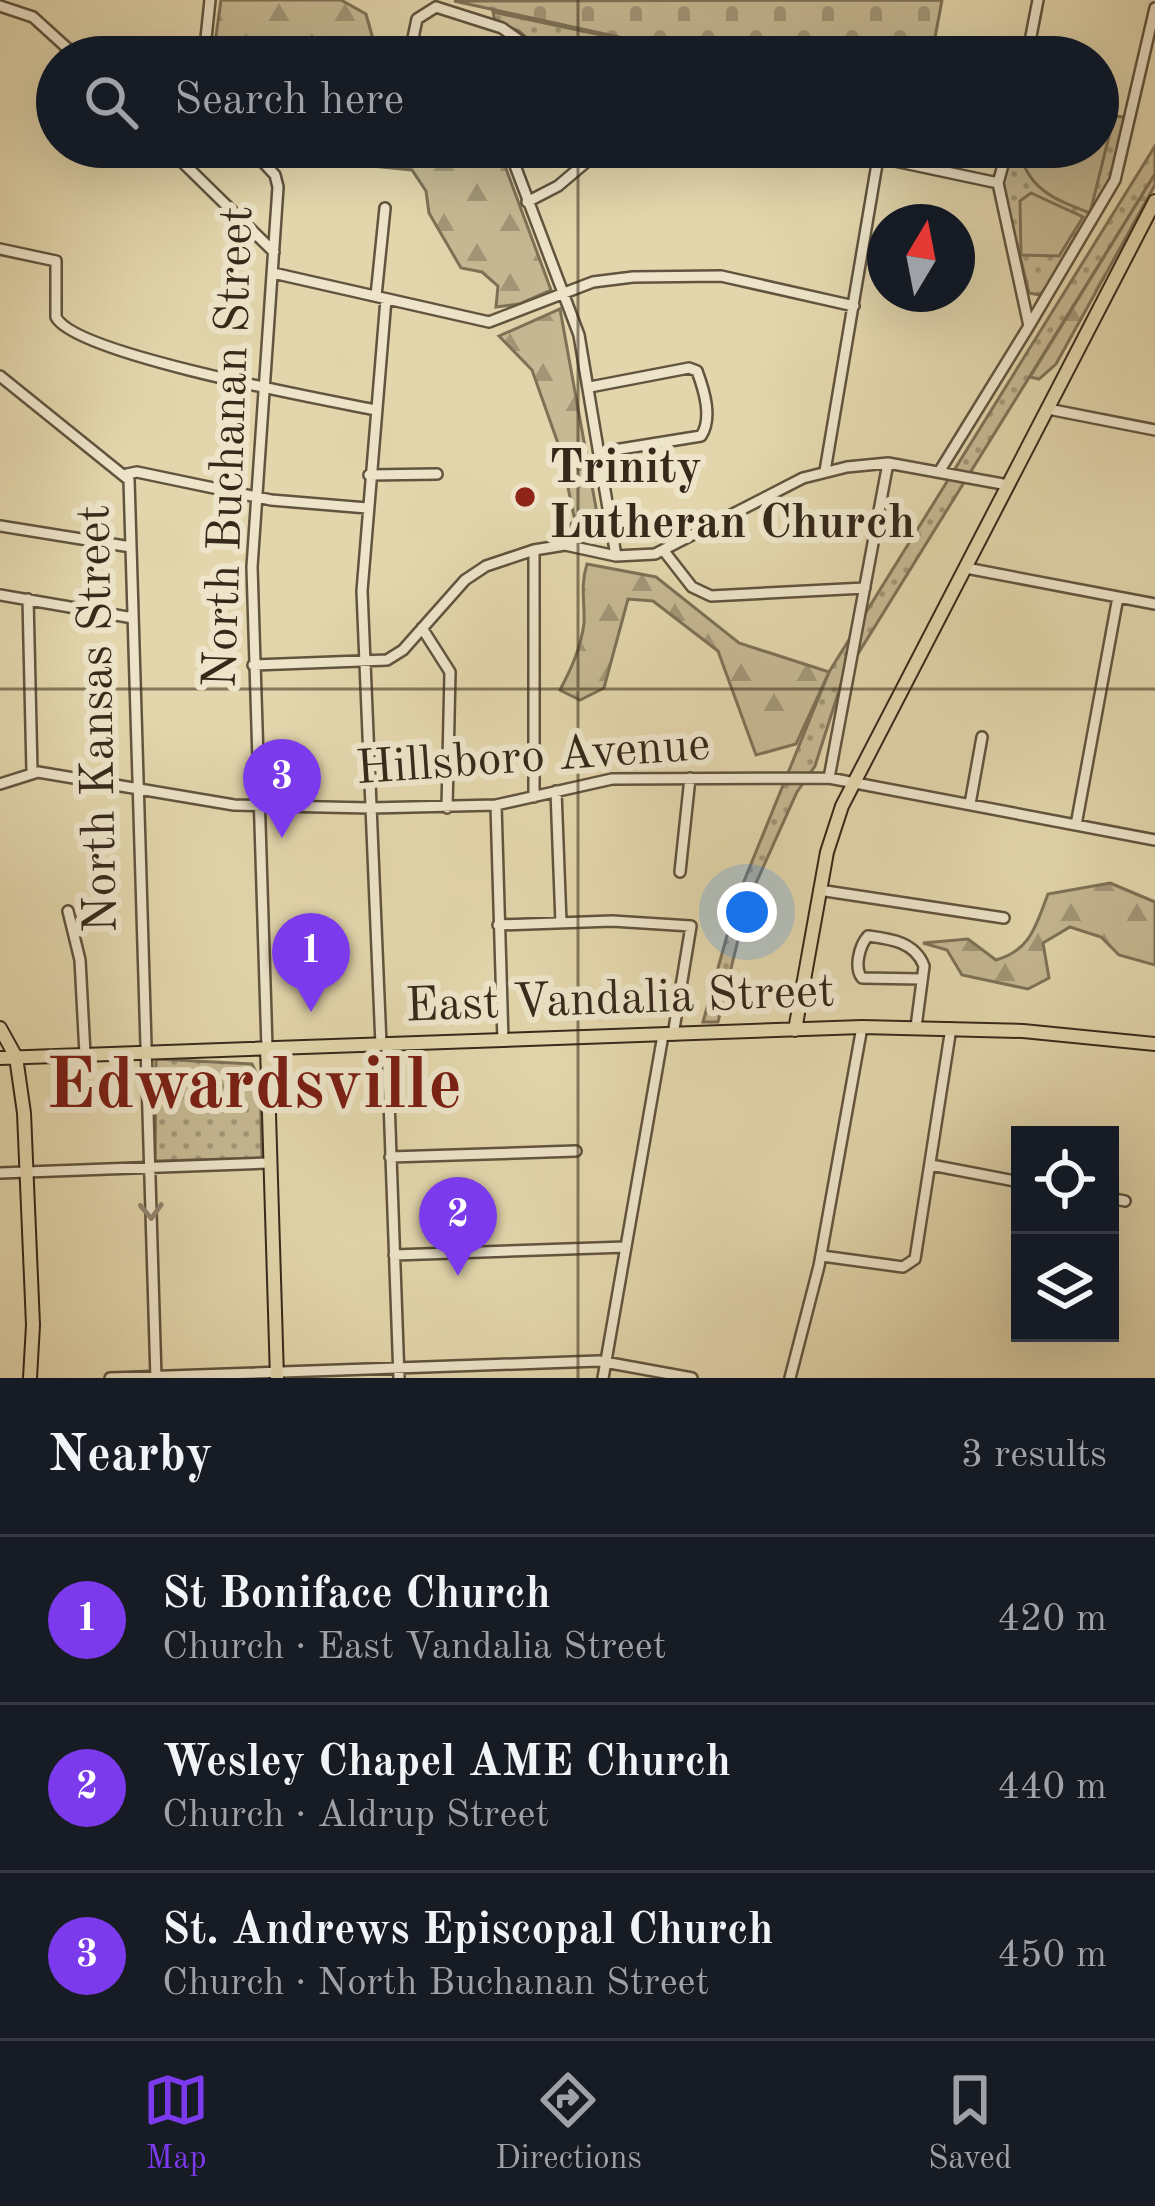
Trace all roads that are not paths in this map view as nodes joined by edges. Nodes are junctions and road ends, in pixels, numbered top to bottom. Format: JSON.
{"nodes":[{"id":1,"x":210,"y":0,"type":"edge"},
{"id":2,"x":1038,"y":0,"type":"edge"},
{"id":3,"x":2,"y":4,"type":"edge"},
{"id":4,"x":443,"y":4,"type":"edge"},
{"id":5,"x":1155,"y":8,"type":"edge"},
{"id":6,"x":54,"y":36,"type":"edge"},
{"id":7,"x":206,"y":36,"type":"edge"},
{"id":8,"x":413,"y":36,"type":"edge"},
{"id":9,"x":513,"y":36,"type":"edge"},
{"id":10,"x":1032,"y":36,"type":"edge"},
{"id":11,"x":1119,"y":163,"type":"edge"},
{"id":12,"x":188,"y":168,"type":"edge"},
{"id":13,"x":267,"y":168,"type":"edge"},
{"id":14,"x":515,"y":168,"type":"edge"},
{"id":15,"x":579,"y":168,"type":"edge"},
{"id":16,"x":876,"y":168,"type":"edge"},
{"id":17,"x":926,"y":168,"type":"edge"},
{"id":18,"x":1002,"y":168,"type":"edge"},
{"id":19,"x":1118,"y":168,"type":"edge"},
{"id":20,"x":998,"y":183,"type":"junction"},
{"id":21,"x":1155,"y":201,"type":"edge"},
{"id":22,"x":527,"y":202,"type":"junction"},
{"id":23,"x":385,"y":208,"type":"dead end"},
{"id":24,"x":0,"y":249,"type":"edge"},
{"id":25,"x":274,"y":252,"type":"junction"},
{"id":26,"x":273,"y":273,"type":"junction"},
{"id":27,"x":562,"y":293,"type":"junction"},
{"id":28,"x":381,"y":298,"type":"junction"},
{"id":29,"x":854,"y":306,"type":"junction"},
{"id":30,"x":1029,"y":326,"type":"junction"},
{"id":31,"x":0,"y":376,"type":"edge"},
{"id":32,"x":264,"y":386,"type":"junction"},
{"id":33,"x":590,"y":387,"type":"junction"},
{"id":34,"x":1048,"y":409,"type":"junction"},
{"id":35,"x":376,"y":410,"type":"junction"},
{"id":36,"x":1155,"y":430,"type":"edge"},
{"id":37,"x":602,"y":452,"type":"junction"},
{"id":38,"x":888,"y":464,"type":"junction"},
{"id":39,"x":825,"y":471,"type":"junction"},
{"id":40,"x":939,"y":472,"type":"junction"},
{"id":41,"x":127,"y":474,"type":"junction"},
{"id":42,"x":437,"y":474,"type":"dead end"},
{"id":43,"x":369,"y":475,"type":"junction"},
{"id":44,"x":1008,"y":485,"type":"junction"},
{"id":45,"x":256,"y":498,"type":"junction"},
{"id":46,"x":367,"y":508,"type":"junction"},
{"id":47,"x":0,"y":526,"type":"edge"},
{"id":48,"x":131,"y":547,"type":"junction"},
{"id":49,"x":535,"y":550,"type":"junction"},
{"id":50,"x":664,"y":551,"type":"junction"},
{"id":51,"x":616,"y":556,"type":"junction"},
{"id":52,"x":966,"y":568,"type":"junction"},
{"id":53,"x":865,"y":588,"type":"junction"},
{"id":54,"x":0,"y":595,"type":"edge"},
{"id":55,"x":1118,"y":597,"type":"junction"},
{"id":56,"x":28,"y":599,"type":"junction"},
{"id":57,"x":1155,"y":604,"type":"edge"},
{"id":58,"x":133,"y":618,"type":"junction"},
{"id":59,"x":422,"y":628,"type":"junction"},
{"id":60,"x":365,"y":663,"type":"junction"},
{"id":61,"x":253,"y":664,"type":"junction"},
{"id":62,"x":982,"y":737,"type":"dead end"},
{"id":63,"x":32,"y":772,"type":"junction"},
{"id":64,"x":690,"y":778,"type":"junction"},
{"id":65,"x":829,"y":778,"type":"junction"},
{"id":66,"x":853,"y":783,"type":"junction"},
{"id":67,"x":0,"y":784,"type":"edge"},
{"id":68,"x":138,"y":789,"type":"junction"},
{"id":69,"x":556,"y":791,"type":"junction"},
{"id":70,"x":534,"y":797,"type":"junction"},
{"id":71,"x":970,"y":804,"type":"junction"},
{"id":72,"x":496,"y":805,"type":"junction"},
{"id":73,"x":258,"y":807,"type":"junction"},
{"id":74,"x":370,"y":808,"type":"junction"},
{"id":75,"x":447,"y":808,"type":"junction"},
{"id":76,"x":1076,"y":825,"type":"junction"},
{"id":77,"x":1155,"y":840,"type":"edge"},
{"id":78,"x":680,"y":872,"type":"dead end"},
{"id":79,"x":819,"y":890,"type":"junction"},
{"id":80,"x":68,"y":911,"type":"dead end"},
{"id":81,"x":1004,"y":918,"type":"dead end"},
{"id":82,"x":561,"y":923,"type":"junction"},
{"id":83,"x":498,"y":925,"type":"junction"},
{"id":84,"x":922,"y":980,"type":"junction"},
{"id":85,"x":862,"y":1027,"type":"junction"},
{"id":86,"x":916,"y":1027,"type":"junction"},
{"id":87,"x":0,"y":1028,"type":"edge"},
{"id":88,"x":951,"y":1028,"type":"junction"},
{"id":89,"x":795,"y":1030,"type":"junction"},
{"id":90,"x":668,"y":1035,"type":"junction"},
{"id":91,"x":503,"y":1041,"type":"junction"},
{"id":92,"x":1155,"y":1044,"type":"edge"},
{"id":93,"x":384,"y":1045,"type":"junction"},
{"id":94,"x":267,"y":1048,"type":"junction"},
{"id":95,"x":145,"y":1052,"type":"junction"},
{"id":96,"x":86,"y":1054,"type":"junction"},
{"id":97,"x":16,"y":1057,"type":"junction"},
{"id":98,"x":0,"y":1058,"type":"edge"},
{"id":99,"x":576,"y":1151,"type":"dead end"},
{"id":100,"x":390,"y":1157,"type":"junction"},
{"id":101,"x":268,"y":1162,"type":"junction"},
{"id":102,"x":931,"y":1165,"type":"junction"},
{"id":103,"x":149,"y":1167,"type":"junction"},
{"id":104,"x":28,"y":1172,"type":"junction"},
{"id":105,"x":0,"y":1173,"type":"edge"},
{"id":106,"x":1011,"y":1180,"type":"edge"},
{"id":107,"x":1119,"y":1200,"type":"edge"},
{"id":108,"x":1125,"y":1201,"type":"dead end"},
{"id":109,"x":626,"y":1247,"type":"junction"},
{"id":110,"x":394,"y":1255,"type":"junction"},
{"id":111,"x":822,"y":1256,"type":"junction"},
{"id":112,"x":606,"y":1362,"type":"junction"},
{"id":113,"x":399,"y":1373,"type":"edge"},
{"id":114,"x":277,"y":1376,"type":"edge"},
{"id":115,"x":156,"y":1377,"type":"edge"},
{"id":116,"x":29,"y":1378,"type":"edge"},
{"id":117,"x":110,"y":1378,"type":"edge"},
{"id":118,"x":603,"y":1378,"type":"edge"},
{"id":119,"x":692,"y":1378,"type":"edge"},
{"id":120,"x":790,"y":1378,"type":"edge"}],
"edges":[{"from":1,"to":7,"type":"street"},
{"from":2,"to":10,"type":"street"},
{"from":3,"to":6,"type":"street"},
{"from":4,"to":8,"type":"street"},
{"from":4,"to":9,"type":"street"},
{"from":5,"to":11,"type":"street"},
{"from":12,"to":25,"type":"street"},
{"from":13,"to":25,"type":"street","name":"North Buchanan Street"},
{"from":14,"to":22,"type":"street"},
{"from":15,"to":22,"type":"street"},
{"from":16,"to":29,"type":"street"},
{"from":17,"to":20,"type":"street"},
{"from":18,"to":20,"type":"street"},
{"from":19,"to":30,"type":"street"},
{"from":20,"to":30,"type":"street"},
{"from":21,"to":34,"type":"main road"},
{"from":22,"to":27,"type":"street"},
{"from":23,"to":28,"type":"street"},
{"from":24,"to":32,"type":"street"},
{"from":25,"to":26,"type":"street","name":"North Buchanan Street"},
{"from":26,"to":28,"type":"street"},
{"from":26,"to":32,"type":"street","name":"North Buchanan Street"},
{"from":27,"to":28,"type":"street"},
{"from":27,"to":29,"type":"street"},
{"from":27,"to":33,"type":"street"},
{"from":28,"to":35,"type":"street"},
{"from":29,"to":39,"type":"street"},
{"from":30,"to":40,"type":"street"},
{"from":31,"to":41,"type":"street","name":"North Kansas Street"},
{"from":32,"to":35,"type":"street"},
{"from":32,"to":45,"type":"street","name":"North Buchanan Street"},
{"from":33,"to":37,"type":"street"},
{"from":33,"to":37,"type":"street"},
{"from":34,"to":36,"type":"street"},
{"from":34,"to":44,"type":"main road"},
{"from":35,"to":43,"type":"street"},
{"from":37,"to":51,"type":"street"},
{"from":38,"to":39,"type":"street"},
{"from":38,"to":40,"type":"street"},
{"from":38,"to":53,"type":"street"},
{"from":39,"to":50,"type":"street"},
{"from":40,"to":44,"type":"street"},
{"from":41,"to":45,"type":"street"},
{"from":41,"to":48,"type":"street","name":"North Kansas Street"},
{"from":42,"to":43,"type":"street"},
{"from":43,"to":46,"type":"street"},
{"from":44,"to":52,"type":"main road"},
{"from":45,"to":46,"type":"street"},
{"from":45,"to":61,"type":"street","name":"North Buchanan Street"},
{"from":46,"to":60,"type":"street"},
{"from":47,"to":48,"type":"street"},
{"from":48,"to":58,"type":"street","name":"North Kansas Street"},
{"from":49,"to":51,"type":"street"},
{"from":49,"to":59,"type":"street"},
{"from":49,"to":70,"type":"street"},
{"from":50,"to":51,"type":"street"},
{"from":50,"to":53,"type":"street"},
{"from":52,"to":55,"type":"street"},
{"from":52,"to":66,"type":"main road"},
{"from":53,"to":65,"type":"street"},
{"from":54,"to":56,"type":"street"},
{"from":55,"to":57,"type":"street"},
{"from":55,"to":76,"type":"street"},
{"from":56,"to":58,"type":"street"},
{"from":56,"to":63,"type":"street"},
{"from":58,"to":68,"type":"street","name":"North Kansas Street"},
{"from":59,"to":60,"type":"street"},
{"from":59,"to":75,"type":"street"},
{"from":60,"to":61,"type":"street"},
{"from":60,"to":74,"type":"street"},
{"from":61,"to":73,"type":"street","name":"North Buchanan Street"},
{"from":62,"to":71,"type":"street"},
{"from":63,"to":67,"type":"street","name":"Hillsboro Avenue"},
{"from":63,"to":68,"type":"street","name":"Hillsboro Avenue"},
{"from":64,"to":65,"type":"street","name":"Hillsboro Avenue"},
{"from":64,"to":69,"type":"street","name":"Hillsboro Avenue"},
{"from":64,"to":78,"type":"street"},
{"from":65,"to":66,"type":"street","name":"Hillsboro Avenue"},
{"from":66,"to":71,"type":"street","name":"Hillsboro Avenue"},
{"from":66,"to":79,"type":"main road"},
{"from":68,"to":73,"type":"street","name":"Hillsboro Avenue"},
{"from":68,"to":95,"type":"street","name":"North Kansas Street"},
{"from":69,"to":70,"type":"street","name":"Hillsboro Avenue"},
{"from":69,"to":82,"type":"street"},
{"from":70,"to":72,"type":"street","name":"Hillsboro Avenue"},
{"from":71,"to":76,"type":"street","name":"Hillsboro Avenue"},
{"from":72,"to":75,"type":"street","name":"Hillsboro Avenue"},
{"from":72,"to":83,"type":"street"},
{"from":73,"to":74,"type":"street","name":"Hillsboro Avenue"},
{"from":73,"to":94,"type":"street","name":"North Buchanan Street"},
{"from":74,"to":75,"type":"street","name":"Hillsboro Avenue"},
{"from":74,"to":93,"type":"street"},
{"from":76,"to":77,"type":"street","name":"Hillsboro Avenue"},
{"from":79,"to":81,"type":"street"},
{"from":79,"to":89,"type":"main road"},
{"from":80,"to":96,"type":"street"},
{"from":82,"to":83,"type":"street"},
{"from":82,"to":90,"type":"street"},
{"from":83,"to":91,"type":"street"},
{"from":84,"to":84,"type":"street"},
{"from":84,"to":86,"type":"street"},
{"from":85,"to":86,"type":"main road","name":"East Vandalia Street"},
{"from":85,"to":89,"type":"main road","name":"East Vandalia Street"},
{"from":85,"to":111,"type":"street"},
{"from":86,"to":88,"type":"main road","name":"East Vandalia Street"},
{"from":87,"to":97,"type":"main road"},
{"from":88,"to":92,"type":"main road","name":"East Vandalia Street"},
{"from":88,"to":102,"type":"street"},
{"from":89,"to":90,"type":"main road","name":"East Vandalia Street"},
{"from":90,"to":91,"type":"main road","name":"East Vandalia Street"},
{"from":90,"to":109,"type":"street"},
{"from":91,"to":93,"type":"main road","name":"East Vandalia Street"},
{"from":93,"to":94,"type":"main road","name":"East Vandalia Street"},
{"from":93,"to":100,"type":"street"},
{"from":94,"to":95,"type":"main road","name":"East Vandalia Street"},
{"from":94,"to":101,"type":"main road"},
{"from":95,"to":96,"type":"main road","name":"East Vandalia Street"},
{"from":95,"to":103,"type":"street","name":"North Kansas Street"},
{"from":96,"to":97,"type":"main road","name":"East Vandalia Street"},
{"from":97,"to":98,"type":"main road","name":"East Vandalia Street"},
{"from":97,"to":104,"type":"main road"},
{"from":99,"to":100,"type":"street"},
{"from":100,"to":110,"type":"street"},
{"from":101,"to":103,"type":"street"},
{"from":101,"to":114,"type":"main road"},
{"from":102,"to":106,"type":"street"},
{"from":102,"to":111,"type":"street"},
{"from":103,"to":104,"type":"street"},
{"from":103,"to":115,"type":"street","name":"North Kansas Street","one_way":true},
{"from":104,"to":105,"type":"street"},
{"from":104,"to":116,"type":"main road"},
{"from":107,"to":108,"type":"street"},
{"from":109,"to":110,"type":"street"},
{"from":109,"to":112,"type":"street"},
{"from":110,"to":113,"type":"street"},
{"from":111,"to":120,"type":"street"},
{"from":112,"to":113,"type":"street"},
{"from":112,"to":118,"type":"street"},
{"from":112,"to":119,"type":"street"},
{"from":113,"to":114,"type":"street"},
{"from":114,"to":115,"type":"street"},
{"from":115,"to":117,"type":"street"}]}
